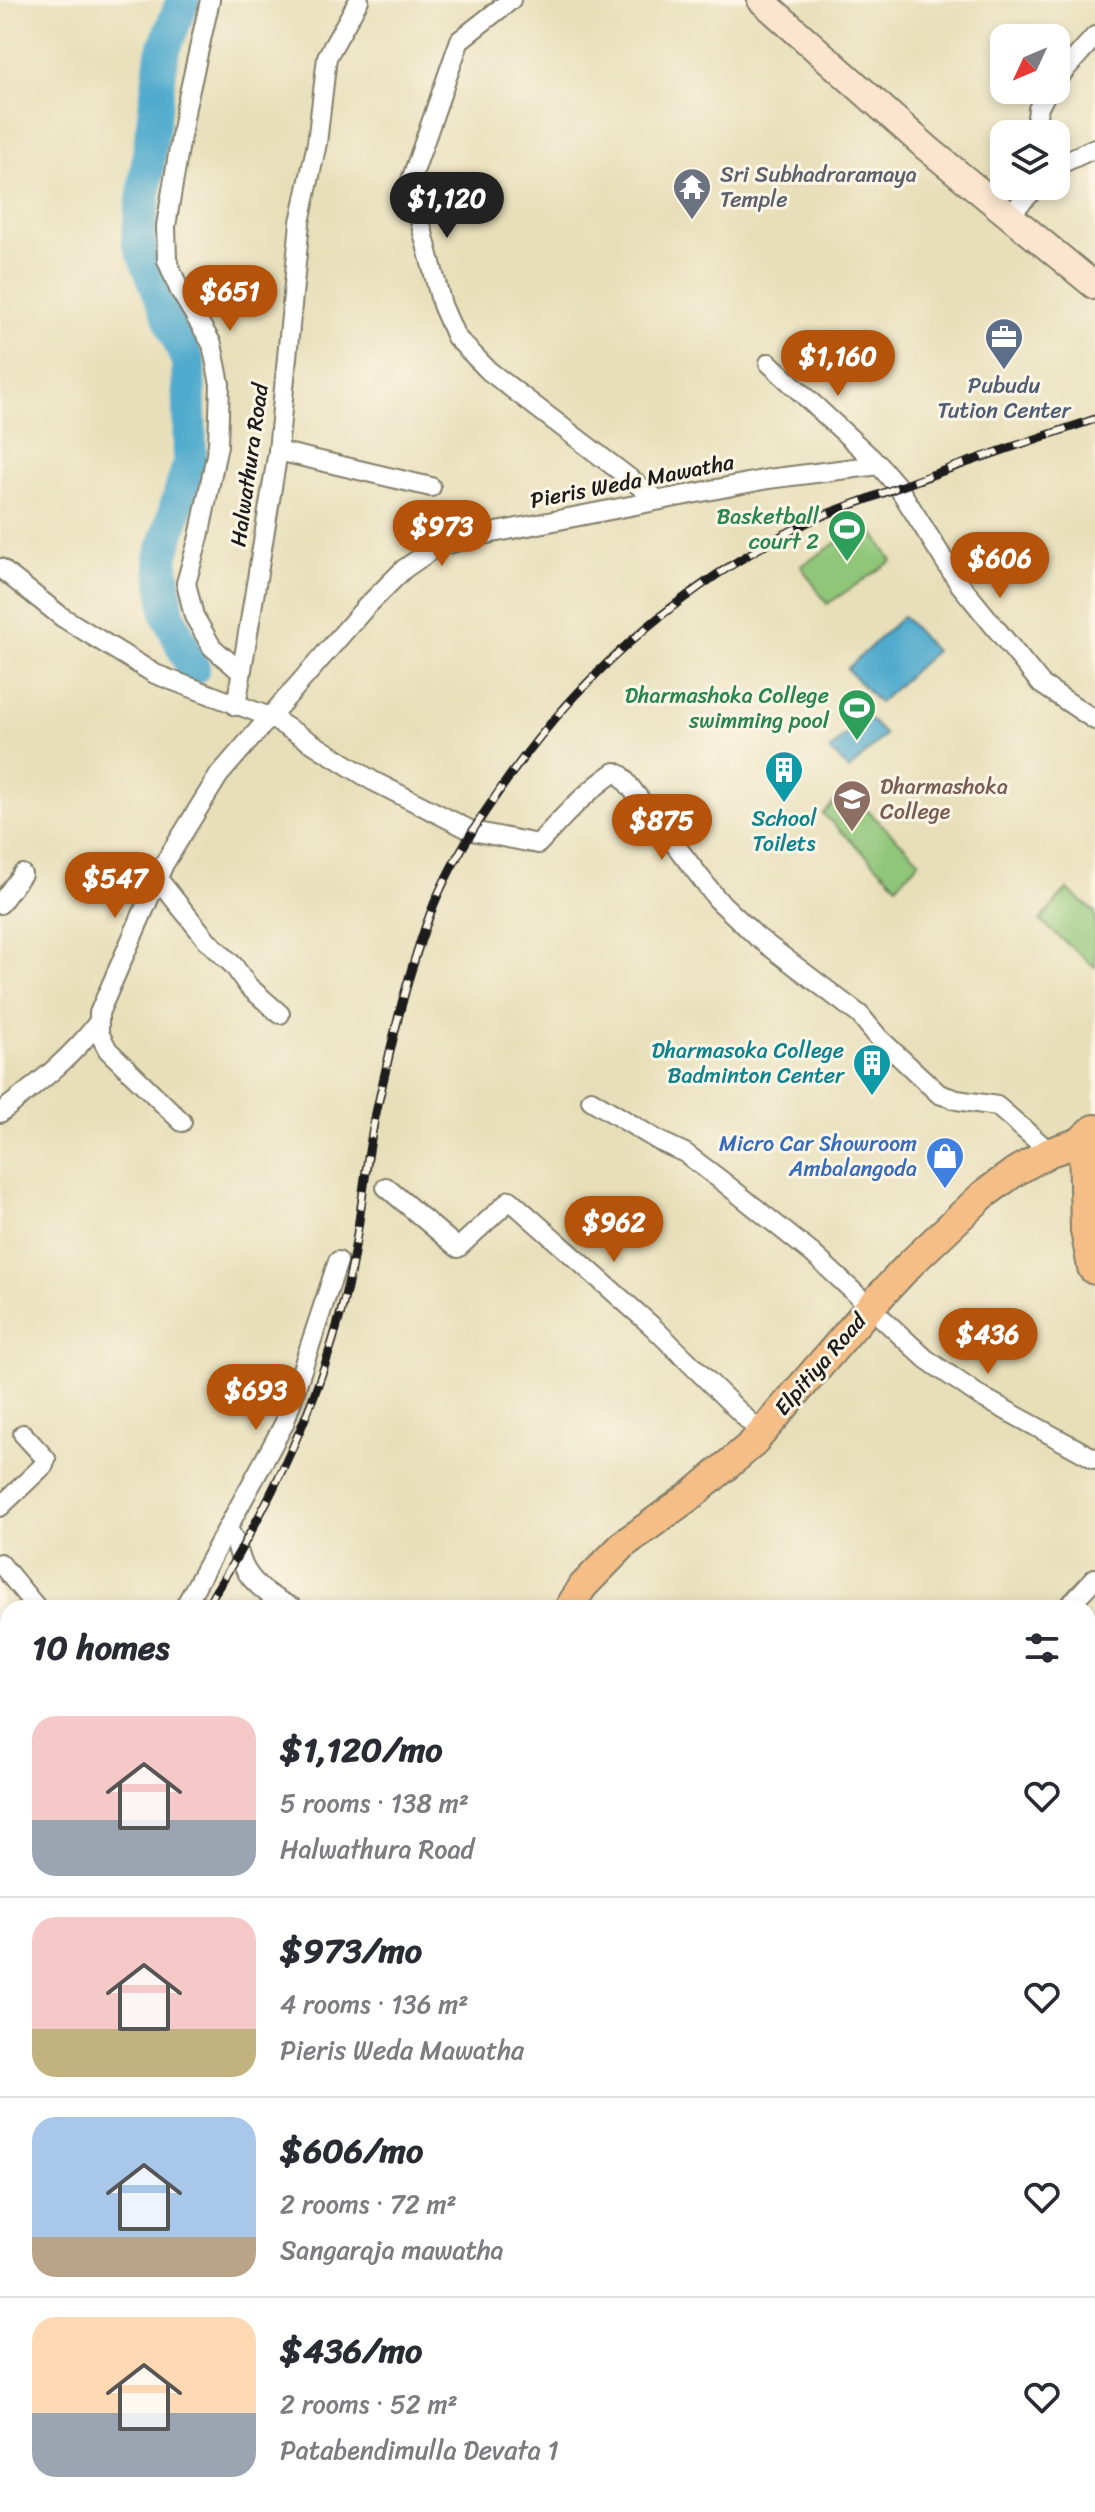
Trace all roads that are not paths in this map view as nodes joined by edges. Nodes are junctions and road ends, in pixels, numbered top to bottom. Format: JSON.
{"nodes":[{"id":1,"x":210,"y":0,"type":"edge"},
{"id":2,"x":359,"y":0,"type":"edge"},
{"id":3,"x":511,"y":0,"type":"edge"},
{"id":4,"x":761,"y":0,"type":"edge"},
{"id":5,"x":1095,"y":36,"type":"edge"},
{"id":6,"x":1070,"y":64,"type":"edge"},
{"id":7,"x":1095,"y":148,"type":"edge"},
{"id":8,"x":1070,"y":159,"type":"edge"},
{"id":9,"x":1024,"y":200,"type":"edge"},
{"id":10,"x":1010,"y":214,"type":"junction"},
{"id":11,"x":1095,"y":286,"type":"edge"},
{"id":12,"x":769,"y":363,"type":"dead end"},
{"id":13,"x":278,"y":451,"type":"junction"},
{"id":14,"x":879,"y":465,"type":"junction"},
{"id":15,"x":431,"y":487,"type":"dead end"},
{"id":16,"x":658,"y":500,"type":"junction"},
{"id":17,"x":0,"y":568,"type":"edge"},
{"id":18,"x":241,"y":672,"type":"junction"},
{"id":19,"x":236,"y":706,"type":"junction"},
{"id":20,"x":270,"y":717,"type":"junction"},
{"id":21,"x":1095,"y":720,"type":"edge"},
{"id":22,"x":22,"y":874,"type":"dead end"},
{"id":23,"x":158,"y":879,"type":"junction"},
{"id":24,"x":0,"y":904,"type":"edge"},
{"id":25,"x":280,"y":1014,"type":"dead end"},
{"id":26,"x":99,"y":1021,"type":"junction"},
{"id":27,"x":591,"y":1100,"type":"dead end"},
{"id":28,"x":0,"y":1113,"type":"edge"},
{"id":29,"x":182,"y":1122,"type":"dead end"},
{"id":30,"x":1090,"y":1136,"type":"edge"},
{"id":31,"x":1050,"y":1152,"type":"junction"},
{"id":32,"x":386,"y":1187,"type":"dead end"},
{"id":33,"x":338,"y":1261,"type":"dead end"},
{"id":34,"x":1095,"y":1267,"type":"edge"},
{"id":35,"x":870,"y":1307,"type":"junction"},
{"id":36,"x":761,"y":1433,"type":"junction"},
{"id":37,"x":23,"y":1434,"type":"dead end"},
{"id":38,"x":1095,"y":1459,"type":"edge"},
{"id":39,"x":0,"y":1507,"type":"edge"},
{"id":40,"x":228,"y":1529,"type":"junction"},
{"id":41,"x":0,"y":1563,"type":"edge"},
{"id":42,"x":1095,"y":1578,"type":"edge"},
{"id":43,"x":30,"y":1600,"type":"edge"},
{"id":44,"x":188,"y":1600,"type":"edge"},
{"id":45,"x":277,"y":1600,"type":"edge"},
{"id":46,"x":574,"y":1600,"type":"edge"},
{"id":47,"x":1074,"y":1600,"type":"edge"}],
"edges":[{"from":1,"to":18,"type":"street"},
{"from":2,"to":13,"type":"street","name":"Halwathura Road"},
{"from":3,"to":16,"type":"street"},
{"from":4,"to":10,"type":"main road"},
{"from":5,"to":6,"type":"street"},
{"from":7,"to":8,"type":"street"},
{"from":9,"to":10,"type":"street"},
{"from":10,"to":11,"type":"main road"},
{"from":12,"to":14,"type":"street"},
{"from":13,"to":15,"type":"street"},
{"from":13,"to":18,"type":"street","name":"Halwathura Road"},
{"from":14,"to":16,"type":"street","name":"Pieris Weda Mawatha"},
{"from":14,"to":21,"type":"street"},
{"from":16,"to":20,"type":"street","name":"Pieris Weda Mawatha"},
{"from":17,"to":19,"type":"street"},
{"from":18,"to":19,"type":"street","name":"Halwathura Road"},
{"from":19,"to":20,"type":"street"},
{"from":20,"to":23,"type":"street","name":"Pieris Weda Mawatha"},
{"from":20,"to":31,"type":"street"},
{"from":22,"to":24,"type":"street"},
{"from":23,"to":25,"type":"street"},
{"from":23,"to":26,"type":"street","name":"Pieris Weda Mawatha"},
{"from":26,"to":28,"type":"street"},
{"from":26,"to":29,"type":"street"},
{"from":27,"to":35,"type":"street"},
{"from":30,"to":31,"type":"main road","name":"Elpitiya Road"},
{"from":30,"to":34,"type":"highway"},
{"from":31,"to":35,"type":"main road","name":"Elpitiya Road"},
{"from":32,"to":36,"type":"street"},
{"from":33,"to":40,"type":"street"},
{"from":35,"to":36,"type":"main road","name":"Elpitiya Road"},
{"from":35,"to":38,"type":"street"},
{"from":36,"to":46,"type":"main road","name":"Elpitiya Road"},
{"from":37,"to":39,"type":"street"},
{"from":40,"to":44,"type":"street"},
{"from":40,"to":45,"type":"street"},
{"from":41,"to":43,"type":"street"},
{"from":42,"to":47,"type":"street"}]}
